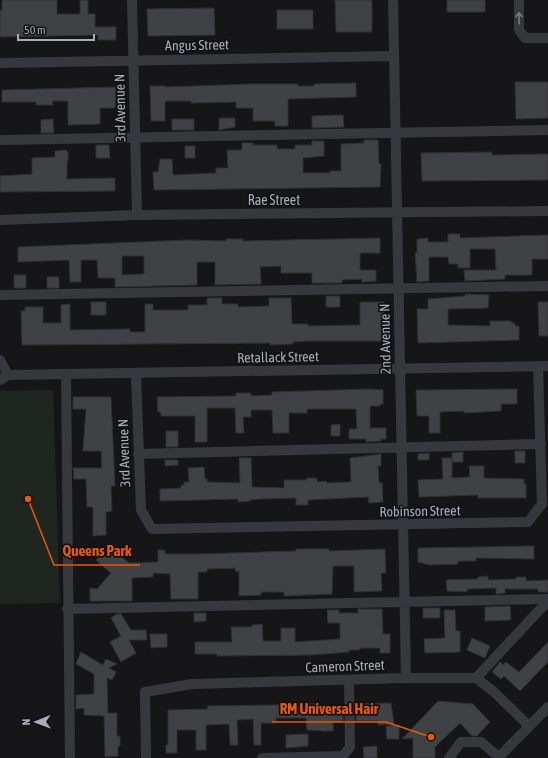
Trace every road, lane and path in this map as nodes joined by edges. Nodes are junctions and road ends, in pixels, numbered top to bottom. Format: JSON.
{"nodes":[{"id":1,"x":132,"y":0,"type":"edge"},
{"id":2,"x":393,"y":0,"type":"edge"},
{"id":3,"x":519,"y":0,"type":"edge"},
{"id":4,"x":548,"y":38,"type":"edge"},
{"id":5,"x":394,"y":56,"type":"junction"},
{"id":6,"x":133,"y":60,"type":"junction"},
{"id":7,"x":0,"y":63,"type":"edge"},
{"id":8,"x":548,"y":130,"type":"edge"},
{"id":9,"x":395,"y":134,"type":"junction"},
{"id":10,"x":135,"y":138,"type":"junction"},
{"id":11,"x":0,"y":140,"type":"edge"},
{"id":12,"x":548,"y":211,"type":"edge"},
{"id":13,"x":396,"y":214,"type":"junction"},
{"id":14,"x":137,"y":215,"type":"junction"},
{"id":15,"x":0,"y":220,"type":"edge"},
{"id":16,"x":548,"y":286,"type":"edge"},
{"id":17,"x":398,"y":288,"type":"junction"},
{"id":18,"x":0,"y":295,"type":"edge"},
{"id":19,"x":0,"y":360,"type":"edge"},
{"id":20,"x":543,"y":366,"type":"edge"},
{"id":21,"x":399,"y":370,"type":"junction"},
{"id":22,"x":66,"y":374,"type":"junction"},
{"id":23,"x":136,"y":374,"type":"junction"},
{"id":24,"x":4,"y":377,"type":"edge"},
{"id":25,"x":541,"y":444,"type":"junction"},
{"id":26,"x":401,"y":447,"type":"junction"},
{"id":27,"x":138,"y":454,"type":"junction"},
{"id":28,"x":402,"y":526,"type":"junction"},
{"id":29,"x":152,"y":530,"type":"joint"},
{"id":30,"x":548,"y":600,"type":"edge"},
{"id":31,"x":404,"y":602,"type":"junction"},
{"id":32,"x":67,"y":609,"type":"junction"},
{"id":33,"x":406,"y":678,"type":"junction"},
{"id":34,"x":476,"y":678,"type":"junction"},
{"id":35,"x":349,"y":681,"type":"junction"},
{"id":36,"x":548,"y":707,"type":"edge"},
{"id":37,"x":529,"y":726,"type":"junction"},
{"id":38,"x":70,"y":758,"type":"edge"},
{"id":39,"x":146,"y":758,"type":"edge"},
{"id":40,"x":262,"y":758,"type":"edge"},
{"id":41,"x":449,"y":758,"type":"edge"},
{"id":42,"x":498,"y":758,"type":"edge"}],
"edges":[{"from":1,"to":6,"type":"street","name":"3rd Avenue N"},
{"from":2,"to":5,"type":"street","name":"2nd Avenue N"},
{"from":4,"to":3,"type":"street","one_way":true},
{"from":5,"to":6,"type":"street","name":"Angus Street"},
{"from":5,"to":9,"type":"street","name":"2nd Avenue N"},
{"from":6,"to":7,"type":"street","name":"Angus Street"},
{"from":6,"to":10,"type":"street","name":"3rd Avenue N"},
{"from":8,"to":9,"type":"street"},
{"from":9,"to":10,"type":"street"},
{"from":9,"to":13,"type":"street","name":"2nd Avenue N"},
{"from":10,"to":11,"type":"street"},
{"from":10,"to":14,"type":"street","name":"3rd Avenue N"},
{"from":12,"to":13,"type":"street","name":"Rae Street"},
{"from":13,"to":14,"type":"street","name":"Rae Street"},
{"from":13,"to":17,"type":"street","name":"2nd Avenue N"},
{"from":14,"to":15,"type":"street","name":"Rae Street"},
{"from":16,"to":17,"type":"street"},
{"from":17,"to":18,"type":"street"},
{"from":17,"to":21,"type":"street","name":"2nd Avenue N"},
{"from":19,"to":24,"type":"street"},
{"from":20,"to":21,"type":"street","name":"Retallack Street"},
{"from":20,"to":25,"type":"street","name":"Robinson Street"},
{"from":21,"to":23,"type":"street","name":"Retallack Street"},
{"from":21,"to":26,"type":"street","name":"2nd Avenue N"},
{"from":22,"to":23,"type":"street","name":"Retallack Street"},
{"from":22,"to":24,"type":"street","name":"Retallack Street"},
{"from":22,"to":32,"type":"street"},
{"from":23,"to":27,"type":"street","name":"3rd Avenue N"},
{"from":25,"to":26,"type":"street"},
{"from":25,"to":28,"type":"street","name":"Robinson Street"},
{"from":26,"to":27,"type":"street"},
{"from":26,"to":28,"type":"street","name":"2nd Avenue N"},
{"from":27,"to":29,"type":"street","name":"3rd Avenue N"},
{"from":28,"to":29,"type":"street","name":"Robinson Street"},
{"from":28,"to":31,"type":"street","name":"2nd Avenue N"},
{"from":30,"to":31,"type":"street"},
{"from":30,"to":34,"type":"street"},
{"from":31,"to":32,"type":"street"},
{"from":31,"to":33,"type":"street","name":"2nd Avenue N"},
{"from":32,"to":38,"type":"street"},
{"from":33,"to":34,"type":"street","name":"Cameron Street"},
{"from":33,"to":35,"type":"street","name":"Cameron Street"},
{"from":34,"to":37,"type":"street"},
{"from":35,"to":39,"type":"street","name":"Cameron Street"},
{"from":35,"to":40,"type":"street"},
{"from":36,"to":37,"type":"street"},
{"from":37,"to":42,"type":"street"},
{"from":41,"to":42,"type":"street"}]}
